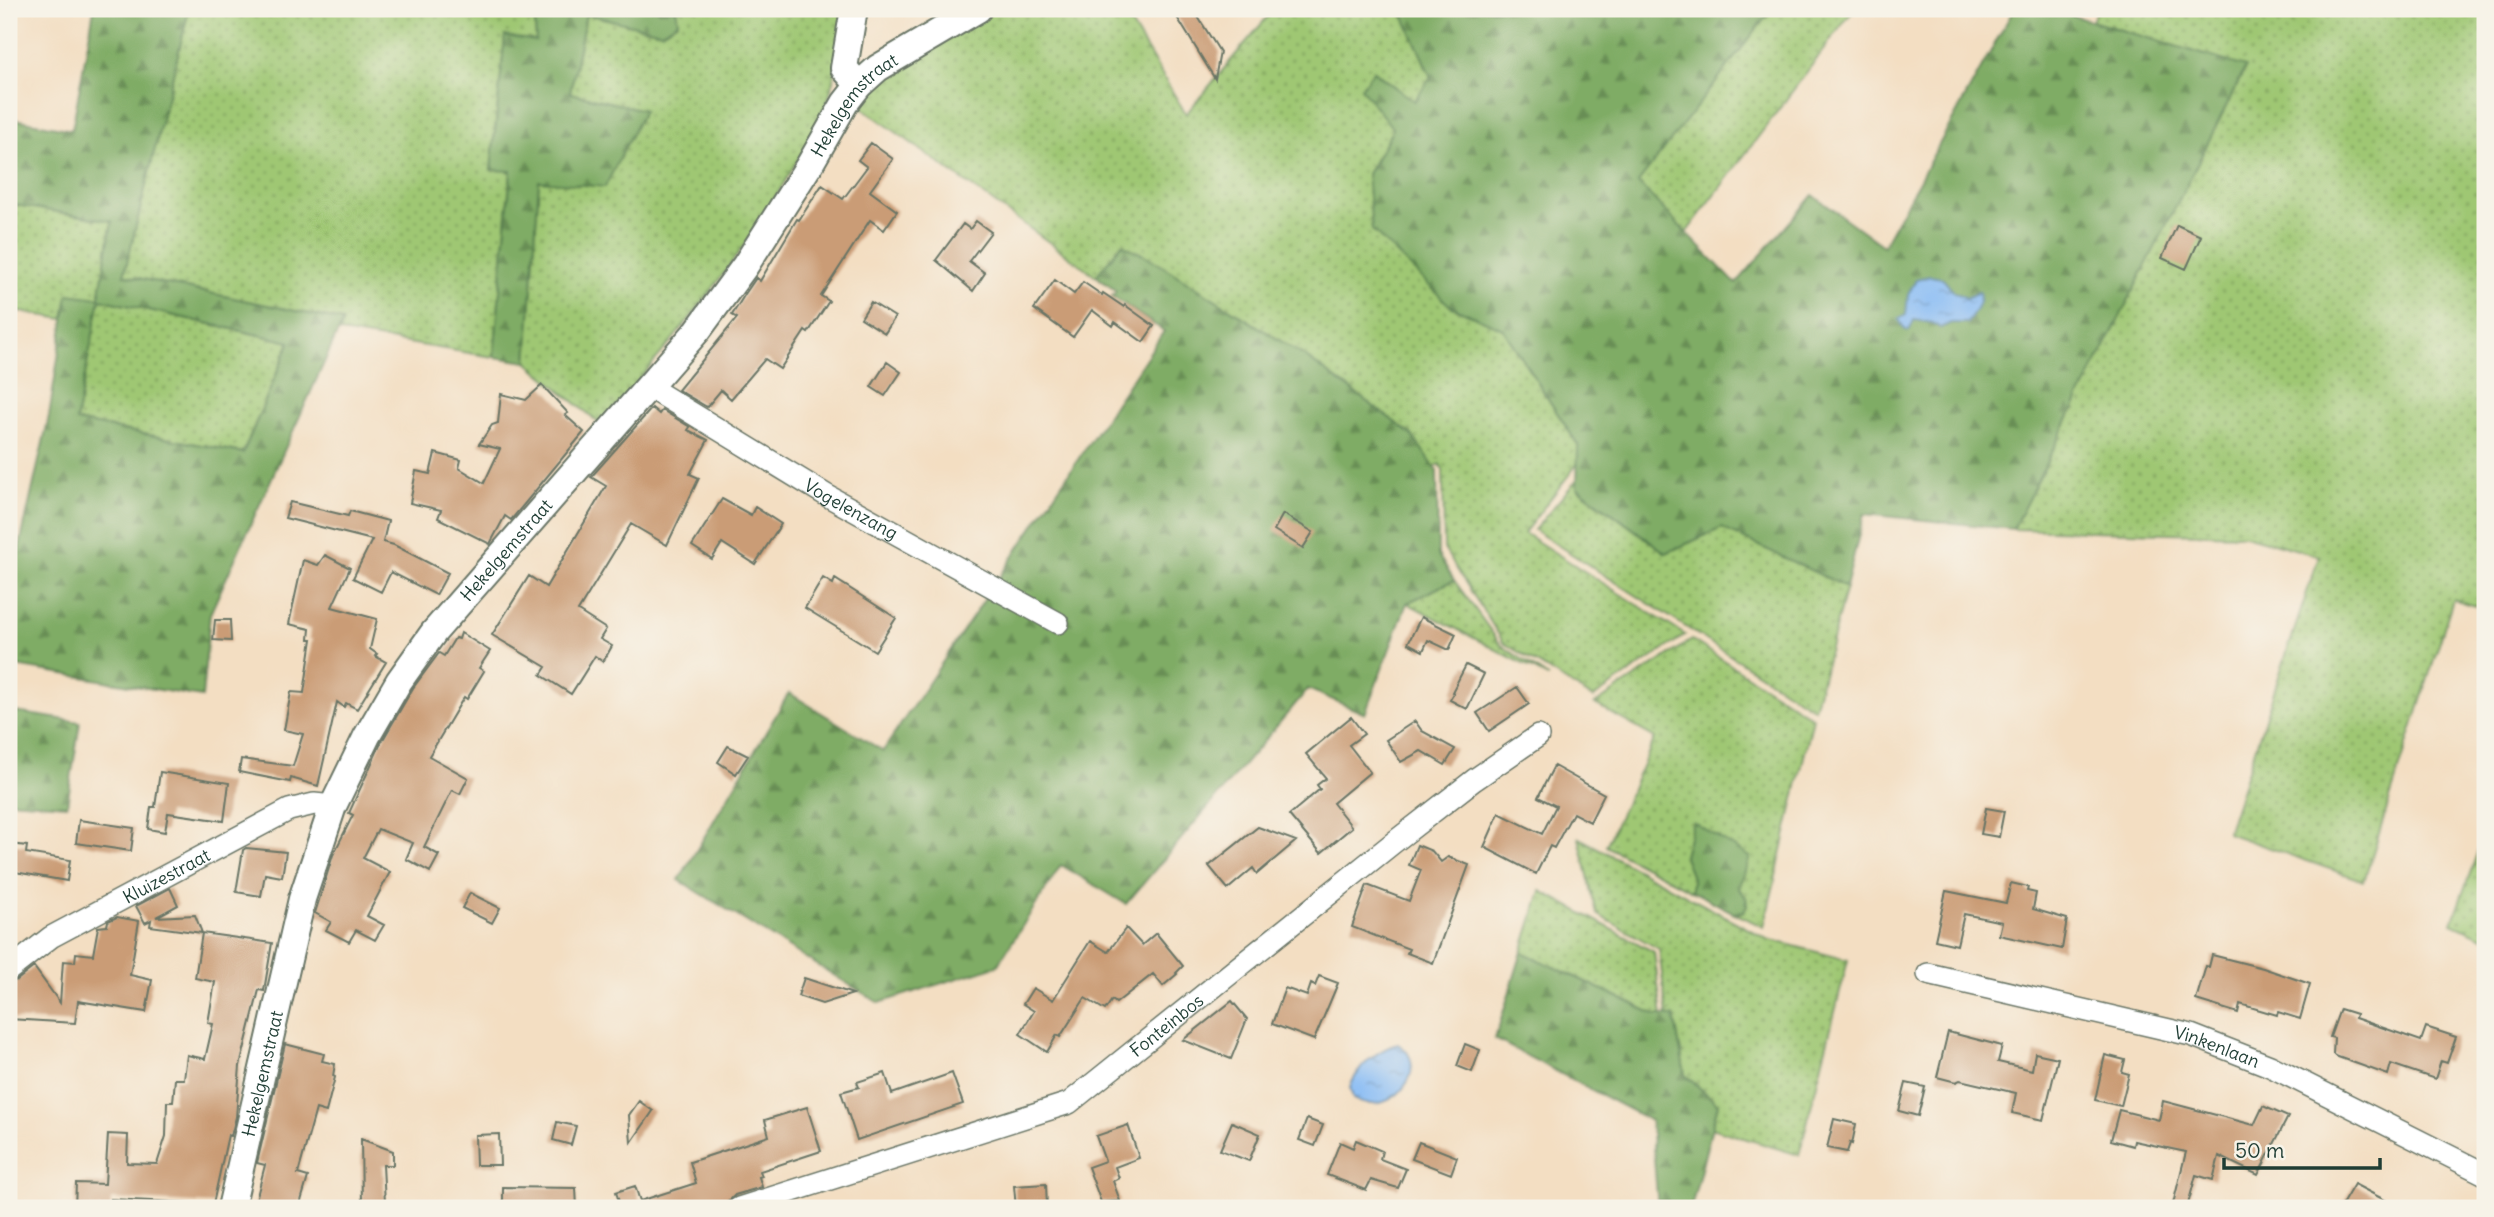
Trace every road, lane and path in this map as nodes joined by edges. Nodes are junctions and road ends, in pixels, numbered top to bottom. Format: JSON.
{"nodes":[{"id":1,"x":854,"y":9,"type":"edge"},
{"id":2,"x":978,"y":9,"type":"edge"},
{"id":3,"x":859,"y":85,"type":"junction"},
{"id":4,"x":649,"y":387,"type":"junction"},
{"id":5,"x":1058,"y":623,"type":"dead end"},
{"id":6,"x":1538,"y":736,"type":"dead end"},
{"id":7,"x":333,"y":806,"type":"junction"},
{"id":8,"x":9,"y":970,"type":"edge"},
{"id":9,"x":1928,"y":974,"type":"dead end"},
{"id":10,"x":2485,"y":1174,"type":"edge"},
{"id":11,"x":231,"y":1208,"type":"edge"},
{"id":12,"x":739,"y":1208,"type":"edge"}],
"edges":[{"from":1,"to":3,"type":"street"},
{"from":2,"to":3,"type":"street","name":"Hekelgemstraat"},
{"from":3,"to":4,"type":"street","name":"Hekelgemstraat"},
{"from":4,"to":5,"type":"street","name":"Vogelenzang"},
{"from":4,"to":7,"type":"street","name":"Hekelgemstraat"},
{"from":6,"to":12,"type":"street","name":"Fonteinbos"},
{"from":7,"to":8,"type":"street","name":"Kluizestraat"},
{"from":7,"to":11,"type":"street","name":"Hekelgemstraat"},
{"from":9,"to":10,"type":"street","name":"Vinkenlaan"}]}
